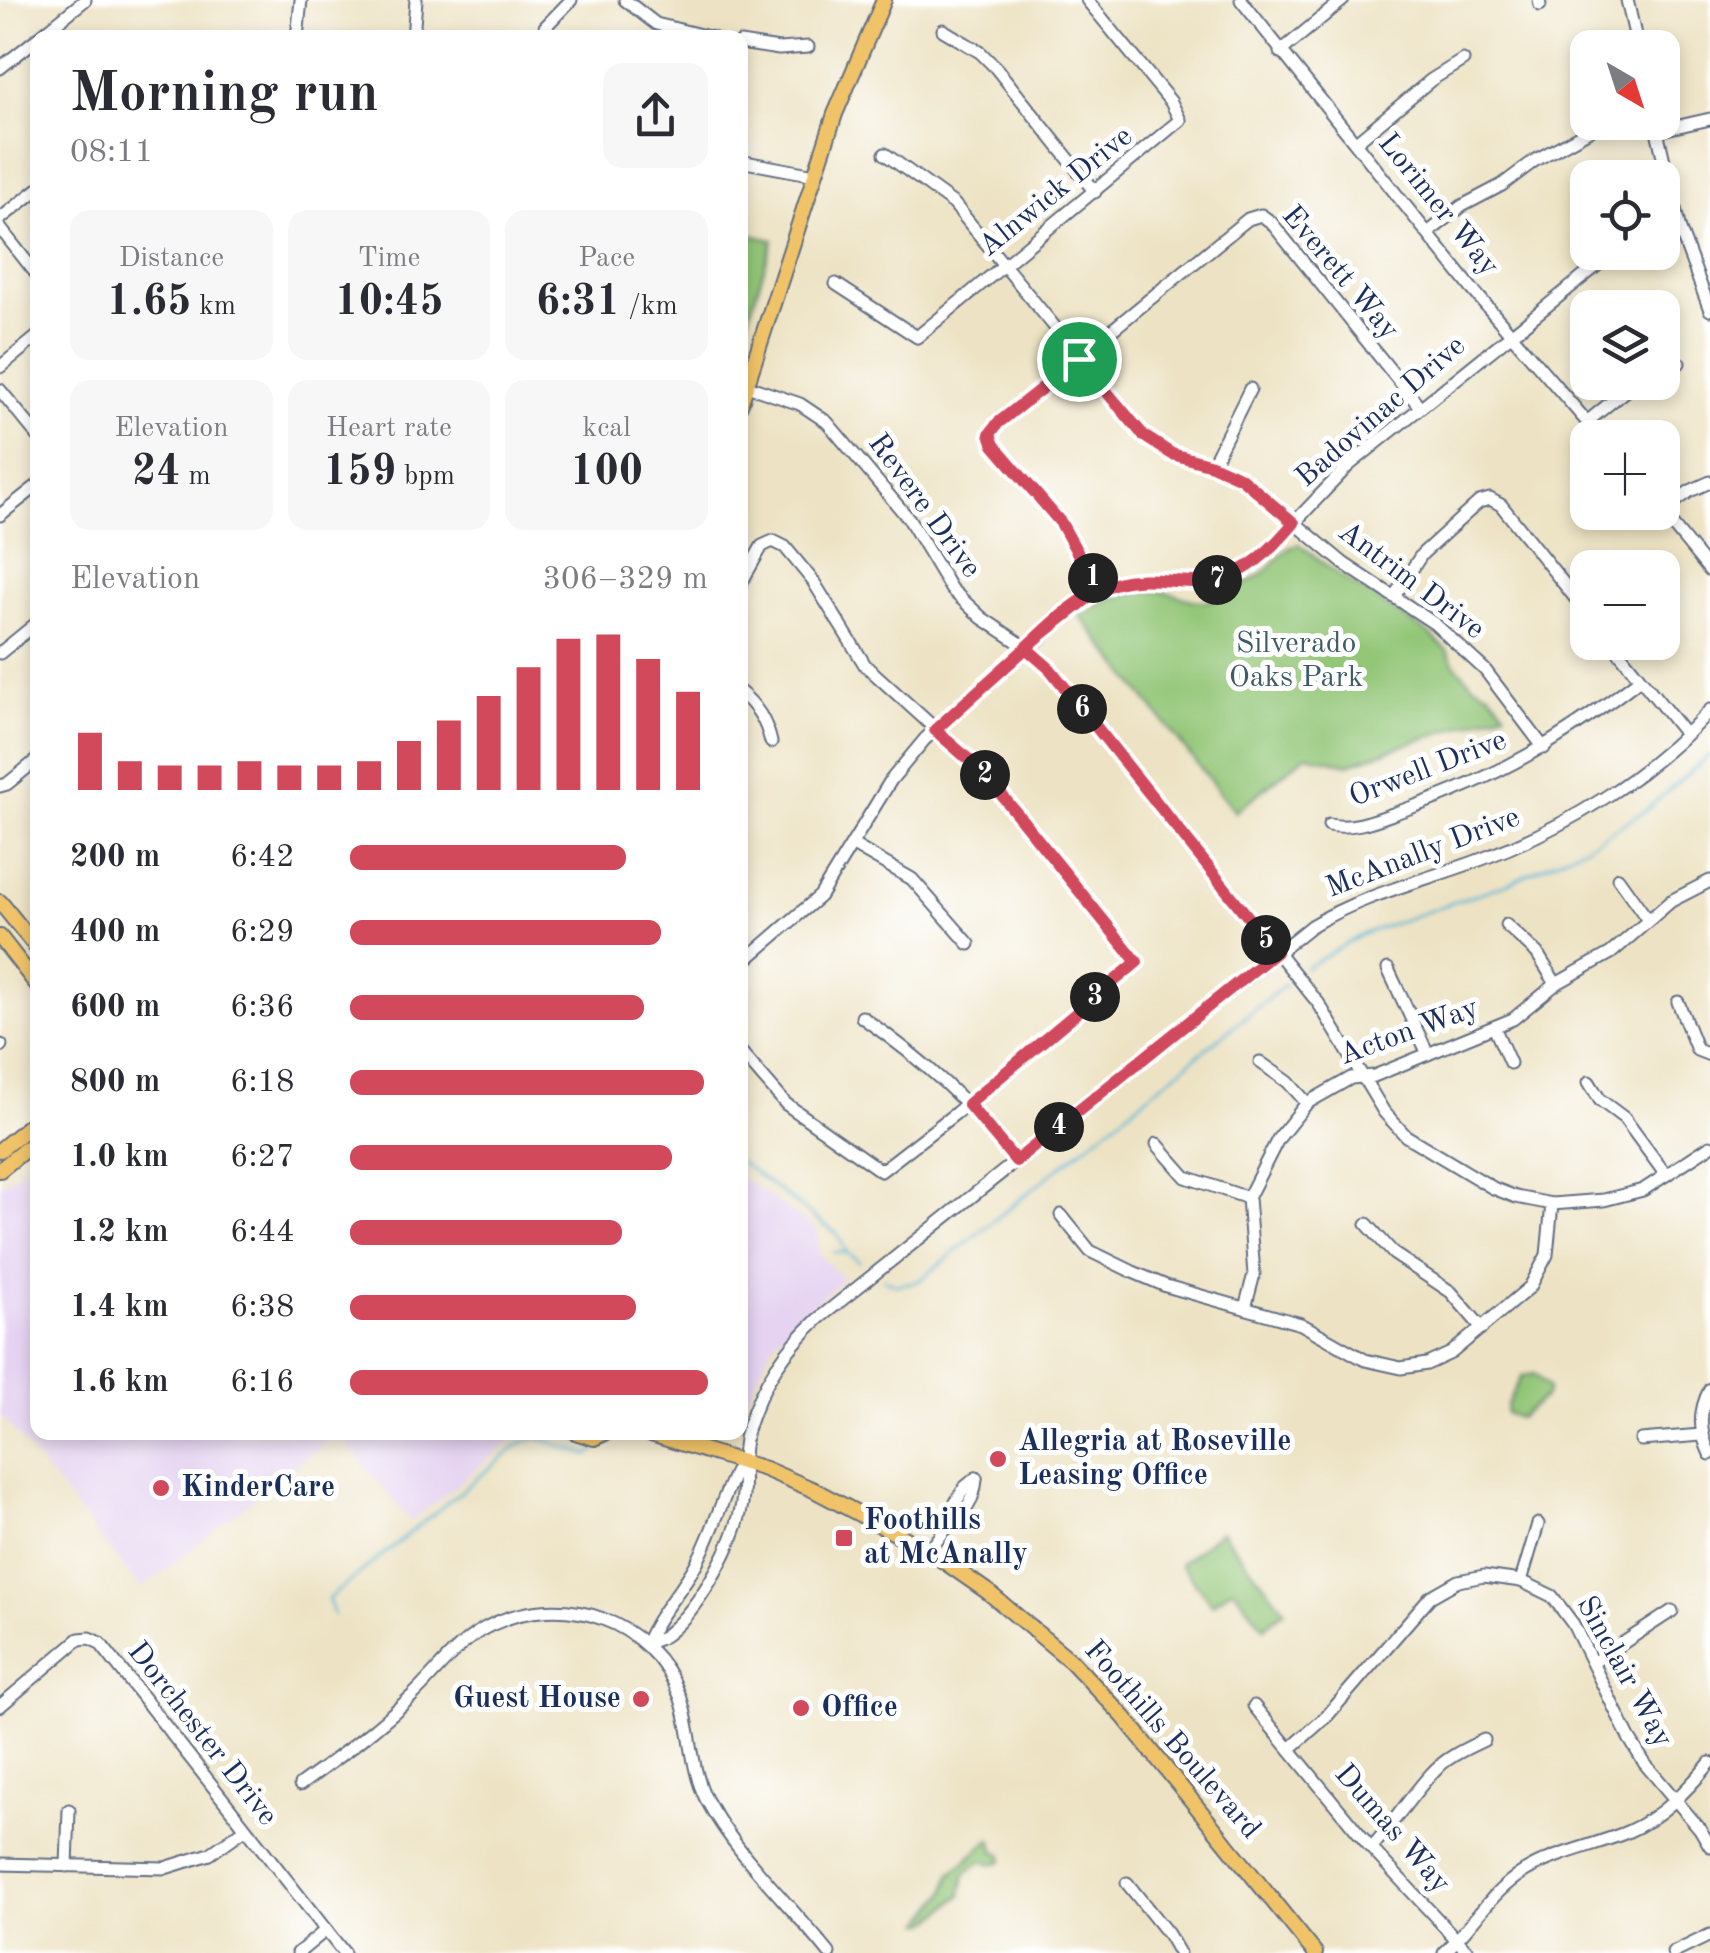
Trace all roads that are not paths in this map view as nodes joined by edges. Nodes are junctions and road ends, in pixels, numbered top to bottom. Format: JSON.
{"nodes":[{"id":1,"x":86,"y":0,"type":"edge"},
{"id":2,"x":300,"y":0,"type":"edge"},
{"id":3,"x":416,"y":0,"type":"edge"},
{"id":4,"x":571,"y":0,"type":"edge"},
{"id":5,"x":624,"y":0,"type":"edge"},
{"id":6,"x":884,"y":0,"type":"edge"},
{"id":7,"x":1087,"y":0,"type":"edge"},
{"id":8,"x":1241,"y":0,"type":"edge"},
{"id":9,"x":1344,"y":0,"type":"edge"},
{"id":10,"x":1627,"y":0,"type":"edge"},
{"id":11,"x":545,"y":27,"type":"dead end"},
{"id":12,"x":48,"y":30,"type":"edge"},
{"id":13,"x":298,"y":30,"type":"edge"},
{"id":14,"x":413,"y":30,"type":"edge"},
{"id":15,"x":674,"y":30,"type":"edge"},
{"id":16,"x":943,"y":30,"type":"dead end"},
{"id":17,"x":1634,"y":30,"type":"edge"},
{"id":18,"x":748,"y":43,"type":"edge"},
{"id":19,"x":30,"y":44,"type":"edge"},
{"id":20,"x":808,"y":47,"type":"dead end"},
{"id":21,"x":1280,"y":52,"type":"junction"},
{"id":22,"x":1463,"y":60,"type":"dead end"},
{"id":23,"x":0,"y":68,"type":"edge"},
{"id":24,"x":1710,"y":119,"type":"edge"},
{"id":25,"x":1680,"y":123,"type":"edge"},
{"id":26,"x":1571,"y":140,"type":"edge"},
{"id":27,"x":1356,"y":142,"type":"junction"},
{"id":28,"x":885,"y":154,"type":"dead end"},
{"id":29,"x":748,"y":162,"type":"edge"},
{"id":30,"x":814,"y":174,"type":"junction"},
{"id":31,"x":1095,"y":192,"type":"junction"},
{"id":32,"x":30,"y":196,"type":"edge"},
{"id":33,"x":0,"y":220,"type":"edge"},
{"id":34,"x":0,"y":228,"type":"edge"},
{"id":35,"x":1680,"y":230,"type":"edge"},
{"id":36,"x":1429,"y":232,"type":"junction"},
{"id":37,"x":30,"y":266,"type":"edge"},
{"id":38,"x":1004,"y":266,"type":"junction"},
{"id":39,"x":1591,"y":270,"type":"edge"},
{"id":40,"x":836,"y":284,"type":"dead end"},
{"id":41,"x":1710,"y":310,"type":"edge"},
{"id":42,"x":1511,"y":334,"type":"junction"},
{"id":43,"x":30,"y":343,"type":"edge"},
{"id":44,"x":1079,"y":359,"type":"junction"},
{"id":45,"x":0,"y":367,"type":"edge"},
{"id":46,"x":748,"y":383,"type":"edge"},
{"id":47,"x":748,"y":386,"type":"edge"},
{"id":48,"x":1250,"y":389,"type":"dead end"},
{"id":49,"x":0,"y":390,"type":"edge"},
{"id":50,"x":1614,"y":400,"type":"edge"},
{"id":51,"x":1420,"y":407,"type":"junction"},
{"id":52,"x":1587,"y":420,"type":"edge"},
{"id":53,"x":1589,"y":420,"type":"edge"},
{"id":54,"x":30,"y":426,"type":"edge"},
{"id":55,"x":1212,"y":465,"type":"junction"},
{"id":56,"x":1710,"y":482,"type":"edge"},
{"id":57,"x":30,"y":491,"type":"edge"},
{"id":58,"x":1680,"y":498,"type":"edge"},
{"id":59,"x":0,"y":515,"type":"edge"},
{"id":60,"x":1294,"y":523,"type":"junction"},
{"id":61,"x":1677,"y":530,"type":"edge"},
{"id":62,"x":748,"y":571,"type":"edge"},
{"id":63,"x":1710,"y":571,"type":"edge"},
{"id":64,"x":1098,"y":590,"type":"junction"},
{"id":65,"x":1570,"y":592,"type":"edge"},
{"id":66,"x":1396,"y":595,"type":"junction"},
{"id":67,"x":30,"y":629,"type":"edge"},
{"id":68,"x":1026,"y":648,"type":"junction"},
{"id":69,"x":0,"y":653,"type":"edge"},
{"id":70,"x":1625,"y":660,"type":"edge"},
{"id":71,"x":1640,"y":679,"type":"junction"},
{"id":72,"x":748,"y":700,"type":"edge"},
{"id":73,"x":1710,"y":710,"type":"edge"},
{"id":74,"x":935,"y":730,"type":"junction"},
{"id":75,"x":1685,"y":734,"type":"junction"},
{"id":76,"x":771,"y":742,"type":"dead end"},
{"id":77,"x":1544,"y":748,"type":"junction"},
{"id":78,"x":30,"y":766,"type":"edge"},
{"id":79,"x":0,"y":786,"type":"edge"},
{"id":80,"x":1330,"y":825,"type":"dead end"},
{"id":81,"x":853,"y":845,"type":"junction"},
{"id":82,"x":1618,"y":878,"type":"dead end"},
{"id":83,"x":1710,"y":882,"type":"edge"},
{"id":84,"x":0,"y":902,"type":"edge"},
{"id":85,"x":1648,"y":920,"type":"junction"},
{"id":86,"x":1506,"y":924,"type":"dead end"},
{"id":87,"x":0,"y":937,"type":"edge"},
{"id":88,"x":30,"y":939,"type":"edge"},
{"id":89,"x":969,"y":944,"type":"dead end"},
{"id":90,"x":1276,"y":952,"type":"junction"},
{"id":91,"x":748,"y":958,"type":"edge"},
{"id":92,"x":1388,"y":968,"type":"dead end"},
{"id":93,"x":30,"y":976,"type":"edge"},
{"id":94,"x":1556,"y":984,"type":"junction"},
{"id":95,"x":1678,"y":1002,"type":"dead end"},
{"id":96,"x":862,"y":1017,"type":"dead end"},
{"id":97,"x":1494,"y":1026,"type":"junction"},
{"id":98,"x":1428,"y":1054,"type":"junction"},
{"id":99,"x":1710,"y":1056,"type":"edge"},
{"id":100,"x":748,"y":1061,"type":"edge"},
{"id":101,"x":1260,"y":1062,"type":"dead end"},
{"id":102,"x":1510,"y":1063,"type":"dead end"},
{"id":103,"x":1363,"y":1077,"type":"junction"},
{"id":104,"x":1590,"y":1082,"type":"dead end"},
{"id":105,"x":1306,"y":1103,"type":"junction"},
{"id":106,"x":968,"y":1104,"type":"junction"},
{"id":107,"x":30,"y":1126,"type":"edge"},
{"id":108,"x":1157,"y":1144,"type":"dead end"},
{"id":109,"x":30,"y":1146,"type":"edge"},
{"id":110,"x":1710,"y":1146,"type":"edge"},
{"id":111,"x":0,"y":1150,"type":"edge"},
{"id":112,"x":1016,"y":1161,"type":"junction"},
{"id":113,"x":0,"y":1170,"type":"edge"},
{"id":114,"x":1666,"y":1175,"type":"junction"},
{"id":115,"x":1248,"y":1198,"type":"junction"},
{"id":116,"x":1552,"y":1204,"type":"junction"},
{"id":117,"x":1061,"y":1215,"type":"dead end"},
{"id":118,"x":1367,"y":1224,"type":"dead end"},
{"id":119,"x":1245,"y":1308,"type":"junction"},
{"id":120,"x":1482,"y":1328,"type":"junction"},
{"id":121,"x":1710,"y":1389,"type":"edge"},
{"id":122,"x":748,"y":1426,"type":"edge"},
{"id":123,"x":1700,"y":1435,"type":"junction"},
{"id":124,"x":670,"y":1440,"type":"edge"},
{"id":125,"x":745,"y":1440,"type":"edge"},
{"id":126,"x":1641,"y":1440,"type":"dead end"},
{"id":127,"x":1710,"y":1454,"type":"edge"},
{"id":128,"x":741,"y":1462,"type":"junction"},
{"id":129,"x":976,"y":1478,"type":"dead end"},
{"id":130,"x":1538,"y":1524,"type":"dead end"},
{"id":131,"x":929,"y":1551,"type":"junction"},
{"id":132,"x":1521,"y":1581,"type":"junction"},
{"id":133,"x":1672,"y":1612,"type":"dead end"},
{"id":134,"x":646,"y":1644,"type":"junction"},
{"id":135,"x":1594,"y":1662,"type":"junction"},
{"id":136,"x":0,"y":1706,"type":"edge"},
{"id":137,"x":1254,"y":1706,"type":"dead end"},
{"id":138,"x":1484,"y":1740,"type":"dead end"},
{"id":139,"x":1290,"y":1749,"type":"junction"},
{"id":140,"x":1710,"y":1764,"type":"edge"},
{"id":141,"x":300,"y":1785,"type":"dead end"},
{"id":142,"x":1678,"y":1801,"type":"junction"},
{"id":143,"x":69,"y":1810,"type":"dead end"},
{"id":144,"x":245,"y":1828,"type":"junction"},
{"id":145,"x":1710,"y":1846,"type":"edge"},
{"id":146,"x":1371,"y":1848,"type":"junction"},
{"id":147,"x":0,"y":1864,"type":"edge"},
{"id":148,"x":67,"y":1866,"type":"junction"},
{"id":149,"x":1127,"y":1884,"type":"dead end"},
{"id":150,"x":326,"y":1930,"type":"junction"},
{"id":151,"x":1710,"y":1934,"type":"edge"},
{"id":152,"x":1458,"y":1940,"type":"junction"},
{"id":153,"x":298,"y":1953,"type":"edge"},
{"id":154,"x":344,"y":1953,"type":"edge"},
{"id":155,"x":830,"y":1953,"type":"edge"},
{"id":156,"x":1179,"y":1953,"type":"edge"},
{"id":157,"x":1315,"y":1953,"type":"edge"},
{"id":158,"x":1444,"y":1953,"type":"edge"},
{"id":159,"x":1469,"y":1953,"type":"edge"},
{"id":160,"x":1673,"y":1953,"type":"edge"}],
"edges":[{"from":1,"to":12,"type":"street"},
{"from":2,"to":13,"type":"street"},
{"from":3,"to":14,"type":"street"},
{"from":4,"to":11,"type":"street"},
{"from":5,"to":15,"type":"street"},
{"from":6,"to":30,"type":"main road"},
{"from":7,"to":31,"type":"street","name":"Alnwick Drive"},
{"from":8,"to":21,"type":"street","name":"Lorimer Way"},
{"from":9,"to":21,"type":"street"},
{"from":10,"to":17,"type":"street"},
{"from":16,"to":31,"type":"street"},
{"from":18,"to":20,"type":"street"},
{"from":19,"to":23,"type":"street"},
{"from":21,"to":27,"type":"street","name":"Lorimer Way"},
{"from":22,"to":27,"type":"street"},
{"from":24,"to":25,"type":"street"},
{"from":26,"to":36,"type":"street"},
{"from":27,"to":36,"type":"street","name":"Lorimer Way"},
{"from":28,"to":38,"type":"street","name":"Antrim Drive"},
{"from":29,"to":30,"type":"street"},
{"from":30,"to":46,"type":"main road"},
{"from":31,"to":38,"type":"street","name":"Alnwick Drive"},
{"from":32,"to":33,"type":"street"},
{"from":34,"to":37,"type":"street"},
{"from":35,"to":41,"type":"street"},
{"from":36,"to":42,"type":"street","name":"Lorimer Way"},
{"from":38,"to":40,"type":"street","name":"Alnwick Drive"},
{"from":38,"to":44,"type":"street","name":"Antrim Drive"},
{"from":39,"to":42,"type":"street","name":"Badovinac Drive"},
{"from":42,"to":51,"type":"street","name":"Badovinac Drive"},
{"from":42,"to":52,"type":"street","name":"Lorimer Way"},
{"from":43,"to":45,"type":"street"},
{"from":44,"to":51,"type":"street","name":"Everett Way"},
{"from":44,"to":55,"type":"street","name":"Antrim Drive"},
{"from":44,"to":64,"type":"street","name":"Everett Way"},
{"from":47,"to":68,"type":"street","name":"Revere Drive"},
{"from":48,"to":55,"type":"street"},
{"from":49,"to":54,"type":"street"},
{"from":50,"to":53,"type":"street"},
{"from":51,"to":60,"type":"street","name":"Badovinac Drive"},
{"from":55,"to":60,"type":"street","name":"Antrim Drive"},
{"from":56,"to":58,"type":"street"},
{"from":57,"to":59,"type":"street"},
{"from":60,"to":64,"type":"street","name":"Badovinac Drive"},
{"from":60,"to":66,"type":"street","name":"Antrim Drive"},
{"from":61,"to":63,"type":"street"},
{"from":62,"to":74,"type":"street"},
{"from":64,"to":68,"type":"street","name":"Badovinac Drive"},
{"from":65,"to":66,"type":"street"},
{"from":66,"to":77,"type":"street","name":"Antrim Drive"},
{"from":67,"to":69,"type":"street"},
{"from":68,"to":74,"type":"street","name":"Badovinac Drive"},
{"from":68,"to":90,"type":"street","name":"Revere Drive"},
{"from":70,"to":71,"type":"street"},
{"from":71,"to":75,"type":"street"},
{"from":71,"to":77,"type":"street","name":"Orwell Drive"},
{"from":72,"to":76,"type":"street"},
{"from":73,"to":75,"type":"street","name":"McAnally Drive"},
{"from":74,"to":81,"type":"street","name":"Badovinac Drive"},
{"from":74,"to":106,"type":"street"},
{"from":75,"to":90,"type":"street","name":"McAnally Drive"},
{"from":77,"to":80,"type":"street","name":"Orwell Drive"},
{"from":78,"to":79,"type":"street"},
{"from":81,"to":89,"type":"street"},
{"from":81,"to":91,"type":"street","name":"Badovinac Drive"},
{"from":82,"to":85,"type":"street"},
{"from":83,"to":85,"type":"street","name":"Acton Way"},
{"from":84,"to":88,"type":"main road"},
{"from":85,"to":94,"type":"street","name":"Acton Way"},
{"from":86,"to":94,"type":"street"},
{"from":87,"to":93,"type":"main road"},
{"from":90,"to":103,"type":"street","name":"Revere Drive"},
{"from":90,"to":112,"type":"street","name":"McAnally Drive"},
{"from":92,"to":98,"type":"street"},
{"from":94,"to":97,"type":"street","name":"Acton Way"},
{"from":95,"to":99,"type":"street"},
{"from":96,"to":106,"type":"street"},
{"from":97,"to":98,"type":"street","name":"Acton Way"},
{"from":97,"to":102,"type":"street"},
{"from":98,"to":103,"type":"street","name":"Acton Way"},
{"from":100,"to":106,"type":"street"},
{"from":101,"to":105,"type":"street"},
{"from":103,"to":105,"type":"street","name":"Acton Way"},
{"from":103,"to":116,"type":"street","name":"Revere Drive"},
{"from":104,"to":114,"type":"street"},
{"from":105,"to":115,"type":"street","name":"Acton Way"},
{"from":106,"to":112,"type":"street"},
{"from":107,"to":111,"type":"main road"},
{"from":108,"to":115,"type":"street"},
{"from":109,"to":113,"type":"main road"},
{"from":110,"to":114,"type":"street"},
{"from":112,"to":122,"type":"street","name":"McAnally Drive"},
{"from":114,"to":116,"type":"street"},
{"from":115,"to":119,"type":"street"},
{"from":116,"to":120,"type":"street"},
{"from":117,"to":119,"type":"street"},
{"from":118,"to":120,"type":"street"},
{"from":119,"to":120,"type":"street"},
{"from":121,"to":123,"type":"street"},
{"from":123,"to":126,"type":"street"},
{"from":123,"to":127,"type":"street"},
{"from":124,"to":128,"type":"main road","name":"Foothills Boulevard"},
{"from":125,"to":128,"type":"street","name":"McAnally Drive"},
{"from":128,"to":131,"type":"main road","name":"Foothills Boulevard"},
{"from":128,"to":134,"type":"street","name":"McAnally Drive"},
{"from":128,"to":134,"type":"street","name":"McAnally Drive"},
{"from":129,"to":131,"type":"street"},
{"from":130,"to":132,"type":"street"},
{"from":131,"to":157,"type":"main road","name":"Foothills Boulevard"},
{"from":132,"to":135,"type":"street","name":"Sinclair Way"},
{"from":132,"to":139,"type":"street"},
{"from":133,"to":135,"type":"street"},
{"from":134,"to":141,"type":"street"},
{"from":134,"to":155,"type":"street"},
{"from":135,"to":142,"type":"street","name":"Sinclair Way"},
{"from":136,"to":144,"type":"street","name":"Dorchester Drive"},
{"from":137,"to":139,"type":"street","name":"Dumas Way"},
{"from":138,"to":146,"type":"street"},
{"from":139,"to":146,"type":"street","name":"Dumas Way"},
{"from":140,"to":142,"type":"street"},
{"from":142,"to":145,"type":"street","name":"Sinclair Way"},
{"from":142,"to":152,"type":"street"},
{"from":143,"to":148,"type":"street"},
{"from":144,"to":148,"type":"street"},
{"from":144,"to":150,"type":"street","name":"Dorchester Drive"},
{"from":146,"to":152,"type":"street","name":"Dumas Way"},
{"from":147,"to":148,"type":"street"},
{"from":149,"to":156,"type":"street"},
{"from":150,"to":153,"type":"street"},
{"from":150,"to":154,"type":"street","name":"Dorchester Drive"},
{"from":151,"to":160,"type":"street"},
{"from":152,"to":158,"type":"street"},
{"from":152,"to":159,"type":"street","name":"Dumas Way"}]}
